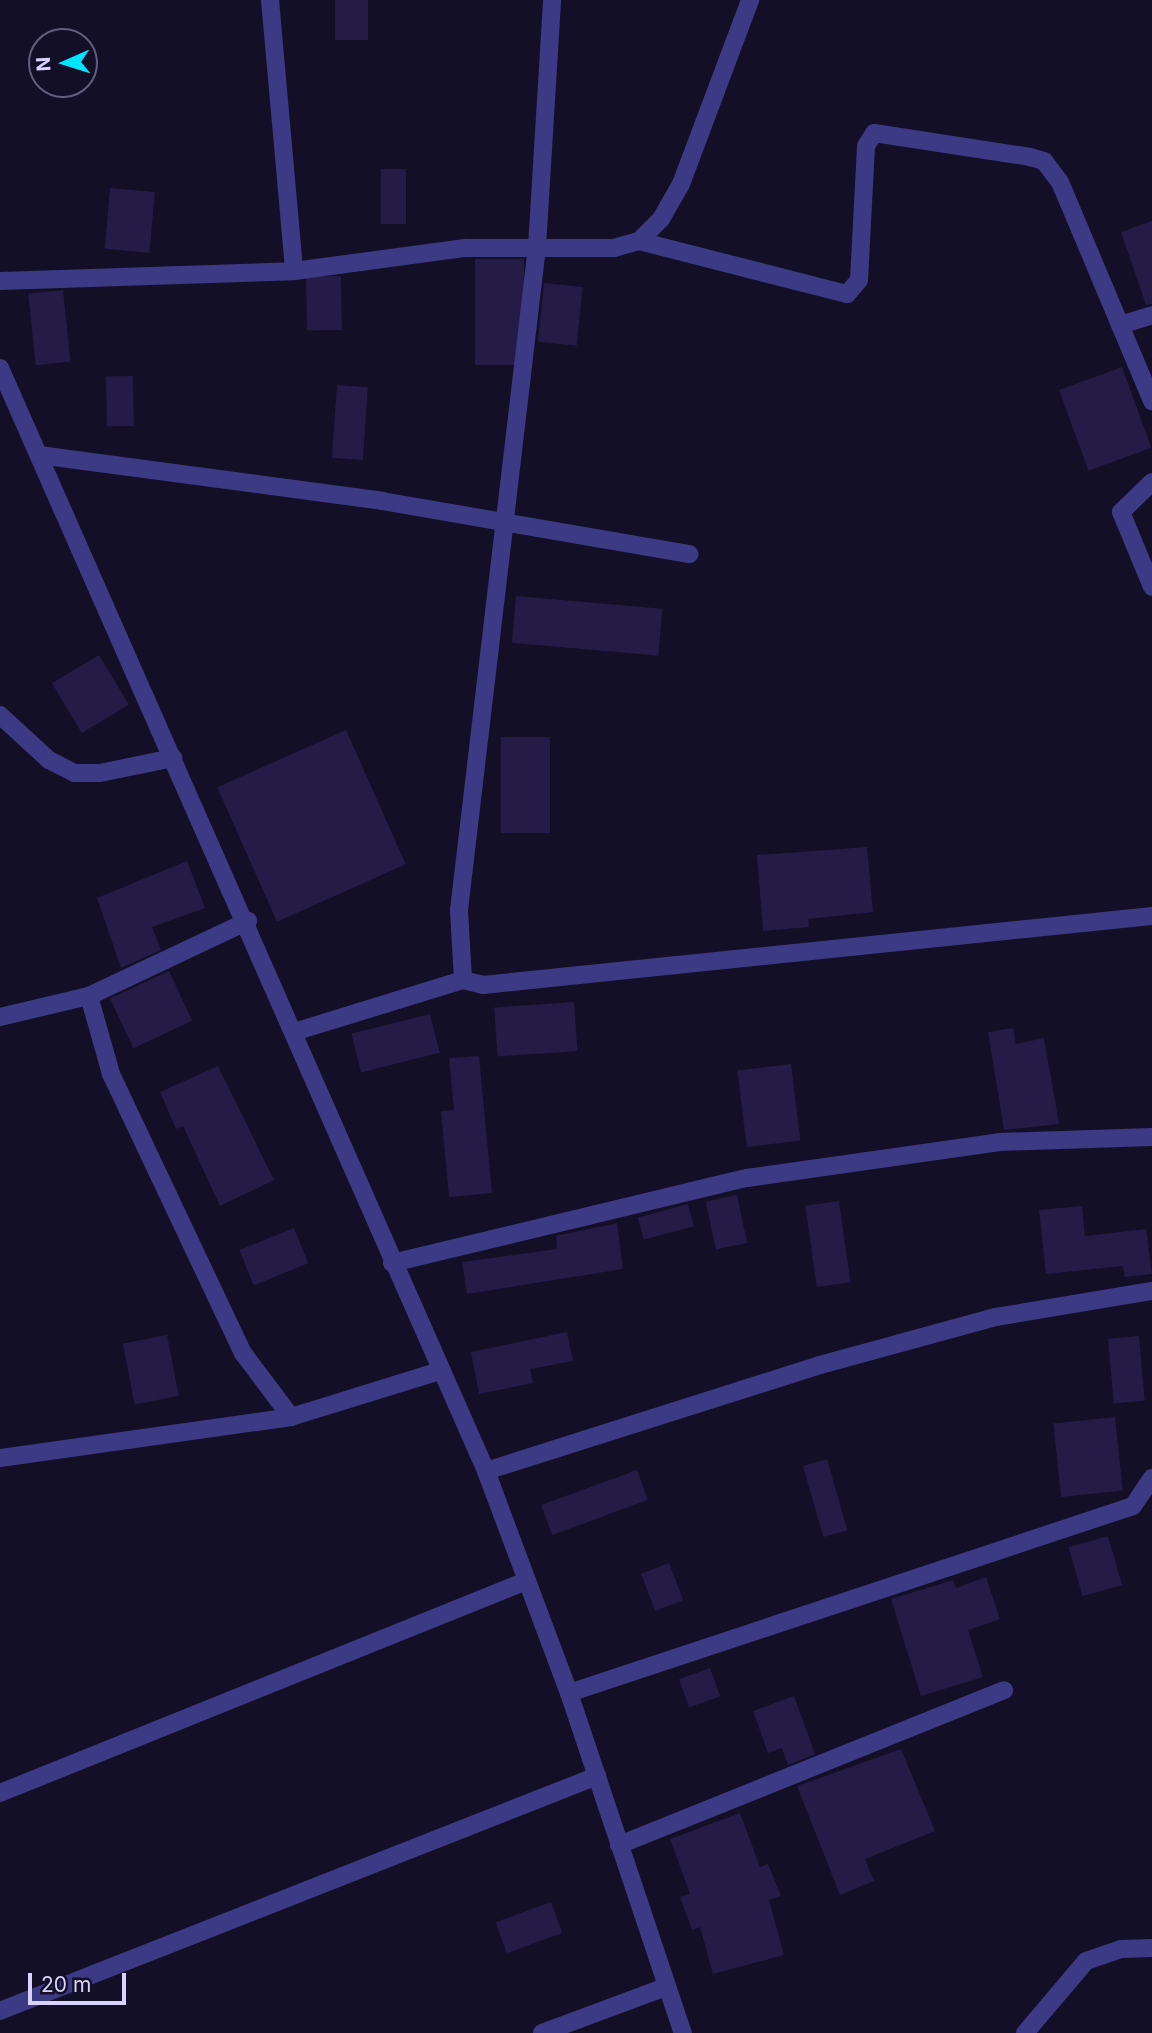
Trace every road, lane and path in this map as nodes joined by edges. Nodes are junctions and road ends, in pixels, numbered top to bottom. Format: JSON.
{"nodes":[{"id":1,"x":270,"y":0,"type":"edge"},
{"id":2,"x":552,"y":0,"type":"edge"},
{"id":3,"x":750,"y":0,"type":"edge"},
{"id":4,"x":639,"y":241,"type":"junction"},
{"id":5,"x":537,"y":247,"type":"junction"},
{"id":6,"x":294,"y":271,"type":"junction"},
{"id":7,"x":0,"y":281,"type":"edge"},
{"id":8,"x":1152,"y":315,"type":"edge"},
{"id":9,"x":1120,"y":325,"type":"junction"},
{"id":10,"x":0,"y":368,"type":"edge"},
{"id":11,"x":1152,"y":401,"type":"edge"},
{"id":12,"x":39,"y":455,"type":"junction"},
{"id":13,"x":1152,"y":482,"type":"edge"},
{"id":14,"x":506,"y":521,"type":"junction"},
{"id":15,"x":689,"y":554,"type":"dead end"},
{"id":16,"x":1152,"y":587,"type":"edge"},
{"id":17,"x":0,"y":715,"type":"edge"},
{"id":18,"x":173,"y":758,"type":"junction"},
{"id":19,"x":1152,"y":916,"type":"edge"},
{"id":20,"x":248,"y":921,"type":"junction"},
{"id":21,"x":463,"y":981,"type":"junction"},
{"id":22,"x":89,"y":996,"type":"junction"},
{"id":23,"x":0,"y":1017,"type":"edge"},
{"id":24,"x":294,"y":1032,"type":"junction"},
{"id":25,"x":1152,"y":1137,"type":"edge"},
{"id":26,"x":392,"y":1263,"type":"junction"},
{"id":27,"x":1152,"y":1291,"type":"edge"},
{"id":28,"x":440,"y":1371,"type":"junction"},
{"id":29,"x":291,"y":1417,"type":"junction"},
{"id":30,"x":0,"y":1458,"type":"edge"},
{"id":31,"x":486,"y":1471,"type":"junction"},
{"id":32,"x":1152,"y":1478,"type":"edge"},
{"id":33,"x":526,"y":1581,"type":"junction"},
{"id":34,"x":1004,"y":1690,"type":"dead end"},
{"id":35,"x":569,"y":1693,"type":"junction"},
{"id":36,"x":597,"y":1776,"type":"junction"},
{"id":37,"x":0,"y":1793,"type":"edge"},
{"id":38,"x":619,"y":1845,"type":"junction"},
{"id":39,"x":1152,"y":1948,"type":"edge"},
{"id":40,"x":666,"y":1987,"type":"junction"},
{"id":41,"x":0,"y":2011,"type":"edge"},
{"id":42,"x":542,"y":2033,"type":"edge"},
{"id":43,"x":682,"y":2033,"type":"edge"},
{"id":44,"x":1024,"y":2033,"type":"edge"}],
"edges":[{"from":1,"to":6,"type":"street"},
{"from":2,"to":5,"type":"street"},
{"from":3,"to":4,"type":"street"},
{"from":4,"to":5,"type":"street"},
{"from":4,"to":9,"type":"street"},
{"from":5,"to":6,"type":"street"},
{"from":5,"to":14,"type":"street"},
{"from":6,"to":7,"type":"street"},
{"from":8,"to":9,"type":"street"},
{"from":9,"to":11,"type":"street"},
{"from":10,"to":12,"type":"street"},
{"from":12,"to":14,"type":"street"},
{"from":12,"to":18,"type":"street"},
{"from":13,"to":16,"type":"street"},
{"from":14,"to":15,"type":"street"},
{"from":14,"to":21,"type":"street"},
{"from":17,"to":18,"type":"street"},
{"from":18,"to":20,"type":"street"},
{"from":19,"to":21,"type":"street"},
{"from":20,"to":22,"type":"street"},
{"from":20,"to":24,"type":"street"},
{"from":21,"to":24,"type":"street"},
{"from":22,"to":23,"type":"street"},
{"from":22,"to":29,"type":"street"},
{"from":24,"to":26,"type":"street"},
{"from":25,"to":26,"type":"street"},
{"from":26,"to":28,"type":"street"},
{"from":27,"to":31,"type":"street"},
{"from":28,"to":29,"type":"street"},
{"from":28,"to":31,"type":"street"},
{"from":29,"to":30,"type":"street"},
{"from":31,"to":33,"type":"street"},
{"from":32,"to":35,"type":"street"},
{"from":33,"to":35,"type":"street"},
{"from":33,"to":37,"type":"street"},
{"from":34,"to":38,"type":"street"},
{"from":35,"to":36,"type":"street"},
{"from":36,"to":38,"type":"street"},
{"from":36,"to":41,"type":"street"},
{"from":38,"to":40,"type":"street"},
{"from":39,"to":44,"type":"street"},
{"from":40,"to":42,"type":"street"},
{"from":40,"to":43,"type":"street"}]}
